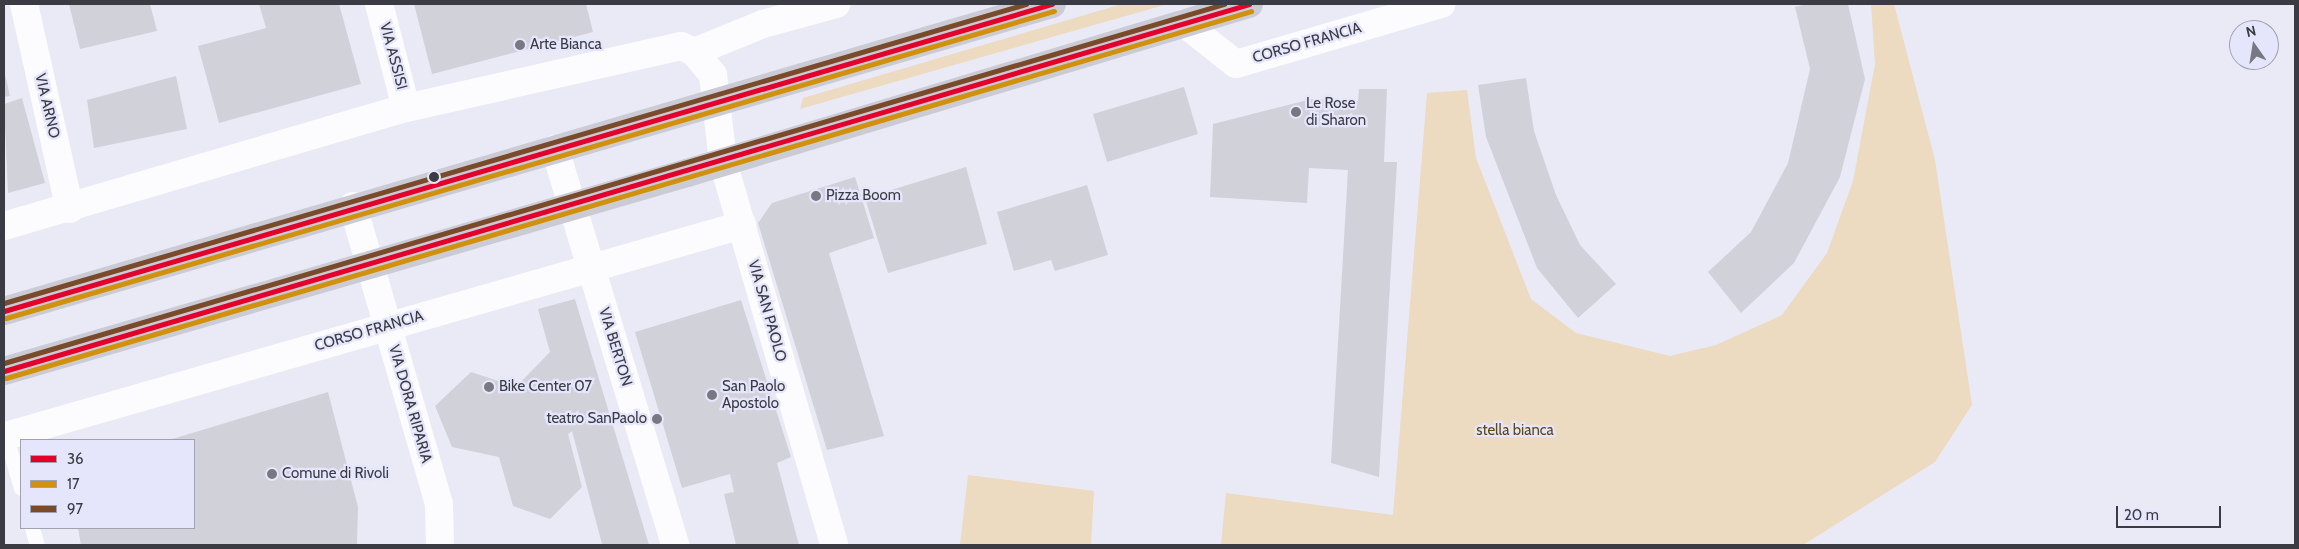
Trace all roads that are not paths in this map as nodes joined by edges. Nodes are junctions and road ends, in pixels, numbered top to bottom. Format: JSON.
{"nodes":[{"id":1,"x":24,"y":4,"type":"edge"},
{"id":2,"x":379,"y":4,"type":"edge"},
{"id":3,"x":836,"y":4,"type":"edge"},
{"id":4,"x":1052,"y":4,"type":"edge"},
{"id":5,"x":1249,"y":4,"type":"edge"},
{"id":6,"x":1441,"y":4,"type":"edge"},
{"id":7,"x":760,"y":14,"type":"edge"},
{"id":8,"x":1184,"y":23,"type":"junction"},
{"id":9,"x":694,"y":52,"type":"junction"},
{"id":10,"x":718,"y":103,"type":"junction"},
{"id":11,"x":406,"y":108,"type":"junction"},
{"id":12,"x":555,"y":149,"type":"junction"},
{"id":13,"x":723,"y":162,"type":"junction"},
{"id":14,"x":353,"y":206,"type":"junction"},
{"id":15,"x":572,"y":206,"type":"junction"},
{"id":16,"x":70,"y":209,"type":"junction"},
{"id":17,"x":742,"y":225,"type":"junction"},
{"id":18,"x":4,"y":226,"type":"edge"},
{"id":19,"x":370,"y":264,"type":"junction"},
{"id":20,"x":591,"y":268,"type":"junction"},
{"id":21,"x":4,"y":310,"type":"edge"},
{"id":22,"x":388,"y":326,"type":"junction"},
{"id":23,"x":4,"y":371,"type":"edge"},
{"id":24,"x":5,"y":432,"type":"edge"},
{"id":25,"x":20,"y":484,"type":"edge"},
{"id":26,"x":32,"y":529,"type":"edge"},
{"id":27,"x":37,"y":545,"type":"edge"},
{"id":28,"x":440,"y":545,"type":"edge"},
{"id":29,"x":675,"y":545,"type":"edge"},
{"id":30,"x":834,"y":545,"type":"edge"}],
"edges":[{"from":1,"to":16,"type":"street","name":"VIA ARNO"},
{"from":2,"to":11,"type":"street","name":"VIA ASSISI"},
{"from":3,"to":7,"type":"street"},
{"from":4,"to":10,"type":"main road"},
{"from":5,"to":8,"type":"main road"},
{"from":6,"to":8,"type":"street","name":"CORSO FRANCIA"},
{"from":7,"to":9,"type":"street"},
{"from":8,"to":13,"type":"main road"},
{"from":9,"to":10,"type":"street"},
{"from":9,"to":11,"type":"street"},
{"from":10,"to":12,"type":"main road"},
{"from":10,"to":13,"type":"street","name":"VIA SAN PAOLO"},
{"from":11,"to":16,"type":"street"},
{"from":12,"to":14,"type":"main road"},
{"from":12,"to":15,"type":"street","name":"VIA BERTON"},
{"from":13,"to":15,"type":"main road"},
{"from":13,"to":17,"type":"street","name":"VIA SAN PAOLO"},
{"from":14,"to":19,"type":"street","name":"VIA DORA RIPARIA"},
{"from":14,"to":21,"type":"main road"},
{"from":15,"to":19,"type":"main road"},
{"from":15,"to":20,"type":"street","name":"VIA BERTON"},
{"from":16,"to":18,"type":"street"},
{"from":17,"to":20,"type":"street","name":"CORSO FRANCIA"},
{"from":17,"to":30,"type":"street","name":"VIA SAN PAOLO"},
{"from":19,"to":22,"type":"street","name":"VIA DORA RIPARIA"},
{"from":19,"to":23,"type":"main road"},
{"from":20,"to":22,"type":"street","name":"CORSO FRANCIA"},
{"from":20,"to":29,"type":"street","name":"VIA BERTON"},
{"from":22,"to":24,"type":"street","name":"CORSO FRANCIA"},
{"from":22,"to":28,"type":"street","name":"VIA DORA RIPARIA"},
{"from":24,"to":25,"type":"lane"},
{"from":26,"to":27,"type":"lane"}]}
